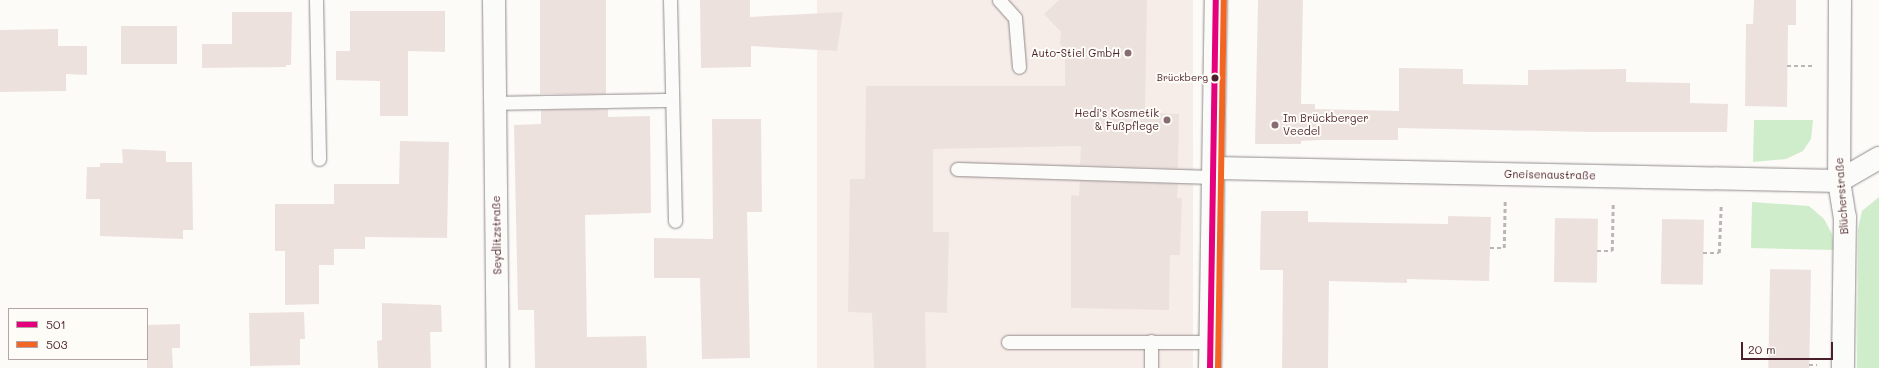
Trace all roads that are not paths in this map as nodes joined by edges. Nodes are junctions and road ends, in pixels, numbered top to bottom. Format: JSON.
{"nodes":[{"id":1,"x":316,"y":0,"type":"edge"},
{"id":2,"x":494,"y":0,"type":"edge"},
{"id":3,"x":670,"y":0,"type":"edge"},
{"id":4,"x":1000,"y":0,"type":"edge"},
{"id":5,"x":1216,"y":0,"type":"edge"},
{"id":6,"x":1840,"y":0,"type":"edge"},
{"id":7,"x":1019,"y":68,"type":"dead end"},
{"id":8,"x":672,"y":100,"type":"junction"},
{"id":9,"x":495,"y":103,"type":"junction"},
{"id":10,"x":319,"y":158,"type":"dead end"},
{"id":11,"x":1879,"y":158,"type":"edge"},
{"id":12,"x":957,"y":168,"type":"dead end"},
{"id":13,"x":1215,"y":172,"type":"junction"},
{"id":14,"x":1839,"y":181,"type":"junction"},
{"id":15,"x":675,"y":221,"type":"dead end"},
{"id":16,"x":1151,"y":341,"type":"junction"},
{"id":17,"x":1008,"y":342,"type":"dead end"},
{"id":18,"x":1211,"y":342,"type":"junction"},
{"id":19,"x":498,"y":368,"type":"edge"},
{"id":20,"x":1151,"y":368,"type":"edge"},
{"id":21,"x":1210,"y":368,"type":"edge"},
{"id":22,"x":1843,"y":368,"type":"edge"}],
"edges":[{"from":1,"to":10,"type":"lane"},
{"from":2,"to":9,"type":"street","name":"Seydlitzstraße"},
{"from":3,"to":8,"type":"lane"},
{"from":4,"to":7,"type":"lane"},
{"from":5,"to":13,"type":"street"},
{"from":6,"to":14,"type":"street","name":"Blücherstraße"},
{"from":8,"to":9,"type":"lane"},
{"from":8,"to":15,"type":"lane"},
{"from":9,"to":19,"type":"street","name":"Seydlitzstraße"},
{"from":11,"to":14,"type":"street"},
{"from":12,"to":13,"type":"lane"},
{"from":13,"to":14,"type":"street","name":"Gneisenaustraße"},
{"from":13,"to":18,"type":"street"},
{"from":14,"to":22,"type":"street","name":"Blücherstraße"},
{"from":16,"to":17,"type":"lane"},
{"from":16,"to":18,"type":"lane"},
{"from":16,"to":20,"type":"lane"},
{"from":18,"to":21,"type":"street"}]}
